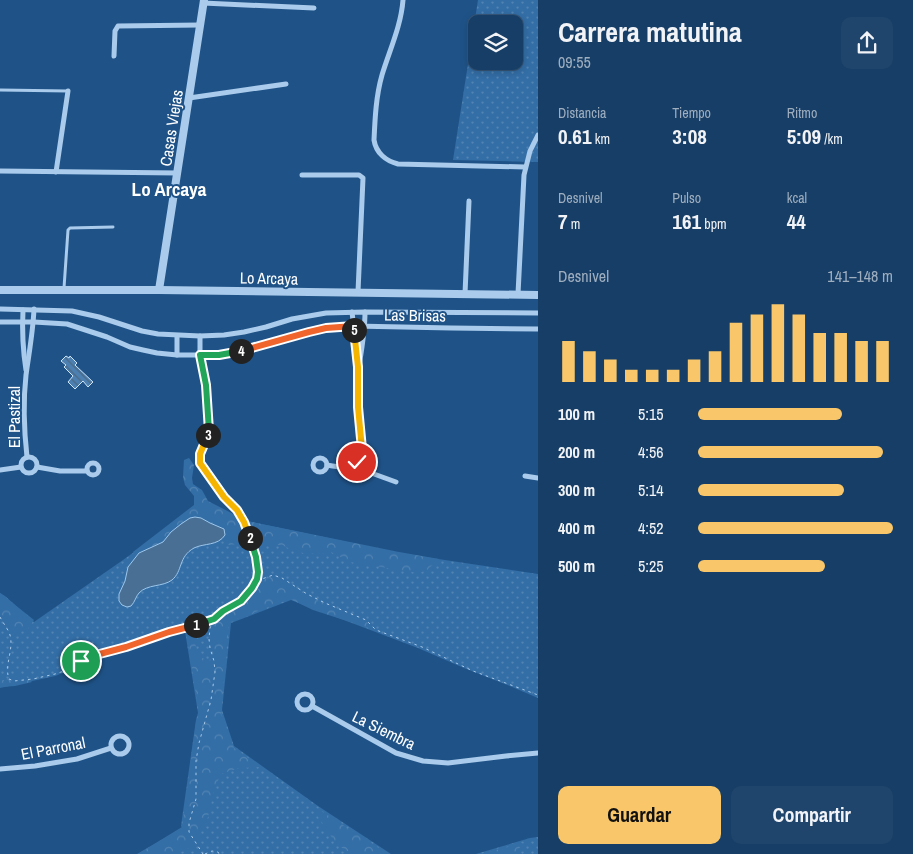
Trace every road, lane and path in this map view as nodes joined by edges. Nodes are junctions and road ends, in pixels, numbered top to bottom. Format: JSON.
{"nodes":[{"id":1,"x":403,"y":0,"type":"edge"},
{"id":2,"x":204,"y":2,"type":"edge"},
{"id":3,"x":314,"y":8,"type":"dead end"},
{"id":4,"x":200,"y":25,"type":"junction"},
{"id":5,"x":114,"y":56,"type":"dead end"},
{"id":6,"x":286,"y":84,"type":"dead end"},
{"id":7,"x":0,"y":90,"type":"edge"},
{"id":8,"x":68,"y":91,"type":"joint"},
{"id":9,"x":189,"y":98,"type":"junction"},
{"id":10,"x":538,"y":135,"type":"edge"},
{"id":11,"x":525,"y":167,"type":"junction"},
{"id":12,"x":0,"y":172,"type":"edge"},
{"id":13,"x":56,"y":172,"type":"junction"},
{"id":14,"x":178,"y":173,"type":"junction"},
{"id":15,"x":302,"y":175,"type":"dead end"},
{"id":16,"x":469,"y":201,"type":"dead end"},
{"id":17,"x":113,"y":227,"type":"dead end"},
{"id":18,"x":0,"y":290,"type":"edge"},
{"id":19,"x":64,"y":290,"type":"junction"},
{"id":20,"x":159,"y":290,"type":"junction"},
{"id":21,"x":358,"y":292,"type":"junction"},
{"id":22,"x":465,"y":294,"type":"junction"},
{"id":23,"x":518,"y":294,"type":"junction"},
{"id":24,"x":538,"y":295,"type":"edge"},
{"id":25,"x":0,"y":309,"type":"edge"},
{"id":26,"x":34,"y":309,"type":"junction"},
{"id":27,"x":23,"y":310,"type":"junction"},
{"id":28,"x":352,"y":312,"type":"junction"},
{"id":29,"x":365,"y":312,"type":"junction"},
{"id":30,"x":538,"y":314,"type":"edge"},
{"id":31,"x":0,"y":322,"type":"edge"},
{"id":32,"x":23,"y":322,"type":"junction"},
{"id":33,"x":34,"y":322,"type":"junction"},
{"id":34,"x":354,"y":326,"type":"junction"},
{"id":35,"x":365,"y":326,"type":"junction"},
{"id":36,"x":538,"y":329,"type":"edge"},
{"id":37,"x":177,"y":336,"type":"junction"},
{"id":38,"x":200,"y":336,"type":"junction"},
{"id":39,"x":177,"y":355,"type":"junction"},
{"id":40,"x":200,"y":355,"type":"junction"},
{"id":41,"x":358,"y":367,"type":"junction"},
{"id":42,"x":26,"y":376,"type":"junction"},
{"id":43,"x":26,"y":457,"type":"junction"},
{"id":44,"x":353,"y":464,"type":"junction"},
{"id":45,"x":327,"y":465,"type":"dead end"},
{"id":46,"x":21,"y":467,"type":"junction"},
{"id":47,"x":36,"y":467,"type":"junction"},
{"id":48,"x":0,"y":470,"type":"edge"},
{"id":49,"x":88,"y":471,"type":"dead end"},
{"id":50,"x":525,"y":476,"type":"dead end"},
{"id":51,"x":538,"y":478,"type":"edge"},
{"id":52,"x":396,"y":482,"type":"dead end"},
{"id":53,"x":257,"y":579,"type":"junction"},
{"id":54,"x":0,"y":617,"type":"edge"},
{"id":55,"x":214,"y":619,"type":"junction"},
{"id":56,"x":538,"y":695,"type":"edge"},
{"id":57,"x":312,"y":706,"type":"dead end"},
{"id":58,"x":111,"y":748,"type":"dead end"},
{"id":59,"x":538,"y":753,"type":"edge"},
{"id":60,"x":0,"y":769,"type":"edge"},
{"id":61,"x":204,"y":854,"type":"edge"},
{"id":62,"x":219,"y":854,"type":"edge"}],
"edges":[{"from":1,"to":11,"type":"street"},
{"from":2,"to":3,"type":"street"},
{"from":2,"to":4,"type":"street","name":"Casas Viejas"},
{"from":4,"to":5,"type":"street"},
{"from":4,"to":9,"type":"street","name":"Casas Viejas"},
{"from":6,"to":9,"type":"street"},
{"from":7,"to":8,"type":"lane"},
{"from":8,"to":13,"type":"street"},
{"from":9,"to":14,"type":"street","name":"Casas Viejas"},
{"from":10,"to":11,"type":"street"},
{"from":11,"to":23,"type":"street"},
{"from":12,"to":13,"type":"street"},
{"from":13,"to":14,"type":"street"},
{"from":14,"to":20,"type":"street","name":"Casas Viejas"},
{"from":15,"to":21,"type":"street"},
{"from":16,"to":22,"type":"street"},
{"from":17,"to":19,"type":"lane"},
{"from":18,"to":19,"type":"street","name":"Lo Arcaya"},
{"from":19,"to":20,"type":"street","name":"Lo Arcaya"},
{"from":20,"to":21,"type":"street","name":"Lo Arcaya"},
{"from":21,"to":22,"type":"street","name":"Lo Arcaya"},
{"from":22,"to":23,"type":"street","name":"Lo Arcaya"},
{"from":23,"to":24,"type":"street","name":"Lo Arcaya"},
{"from":25,"to":27,"type":"street","name":"Las Brisas"},
{"from":26,"to":27,"type":"street","name":"Las Brisas"},
{"from":26,"to":33,"type":"street"},
{"from":26,"to":37,"type":"street","name":"Las Brisas"},
{"from":27,"to":32,"type":"street"},
{"from":28,"to":29,"type":"street","name":"Las Brisas"},
{"from":28,"to":34,"type":"street"},
{"from":28,"to":38,"type":"street","name":"Las Brisas"},
{"from":29,"to":30,"type":"street","name":"Las Brisas"},
{"from":29,"to":35,"type":"street"},
{"from":31,"to":32,"type":"street","name":"Las Brisas"},
{"from":32,"to":33,"type":"street","name":"Las Brisas"},
{"from":32,"to":42,"type":"street"},
{"from":33,"to":39,"type":"street","name":"Las Brisas"},
{"from":33,"to":42,"type":"street"},
{"from":34,"to":35,"type":"street","name":"Las Brisas"},
{"from":34,"to":40,"type":"street","name":"Las Brisas"},
{"from":34,"to":41,"type":"street"},
{"from":35,"to":36,"type":"street","name":"Las Brisas"},
{"from":35,"to":41,"type":"street"},
{"from":37,"to":38,"type":"street","name":"Las Brisas"},
{"from":37,"to":39,"type":"street"},
{"from":38,"to":40,"type":"street"},
{"from":39,"to":40,"type":"street","name":"Las Brisas"},
{"from":40,"to":53,"type":"path"},
{"from":41,"to":44,"type":"street"},
{"from":42,"to":43,"type":"street","name":"El Pastizal"},
{"from":43,"to":46,"type":"street"},
{"from":43,"to":47,"type":"street"},
{"from":44,"to":45,"type":"street"},
{"from":44,"to":52,"type":"street"},
{"from":46,"to":47,"type":"street"},
{"from":46,"to":48,"type":"street","name":"El Pastizal"},
{"from":47,"to":49,"type":"street","name":"El Pastizal"},
{"from":50,"to":51,"type":"street"},
{"from":53,"to":55,"type":"path"},
{"from":53,"to":56,"type":"path"},
{"from":54,"to":55,"type":"path"},
{"from":55,"to":61,"type":"path"},
{"from":57,"to":59,"type":"street","name":"La Siembra"},
{"from":58,"to":60,"type":"street","name":"El Parronal"},
{"from":61,"to":62,"type":"path"}]}
